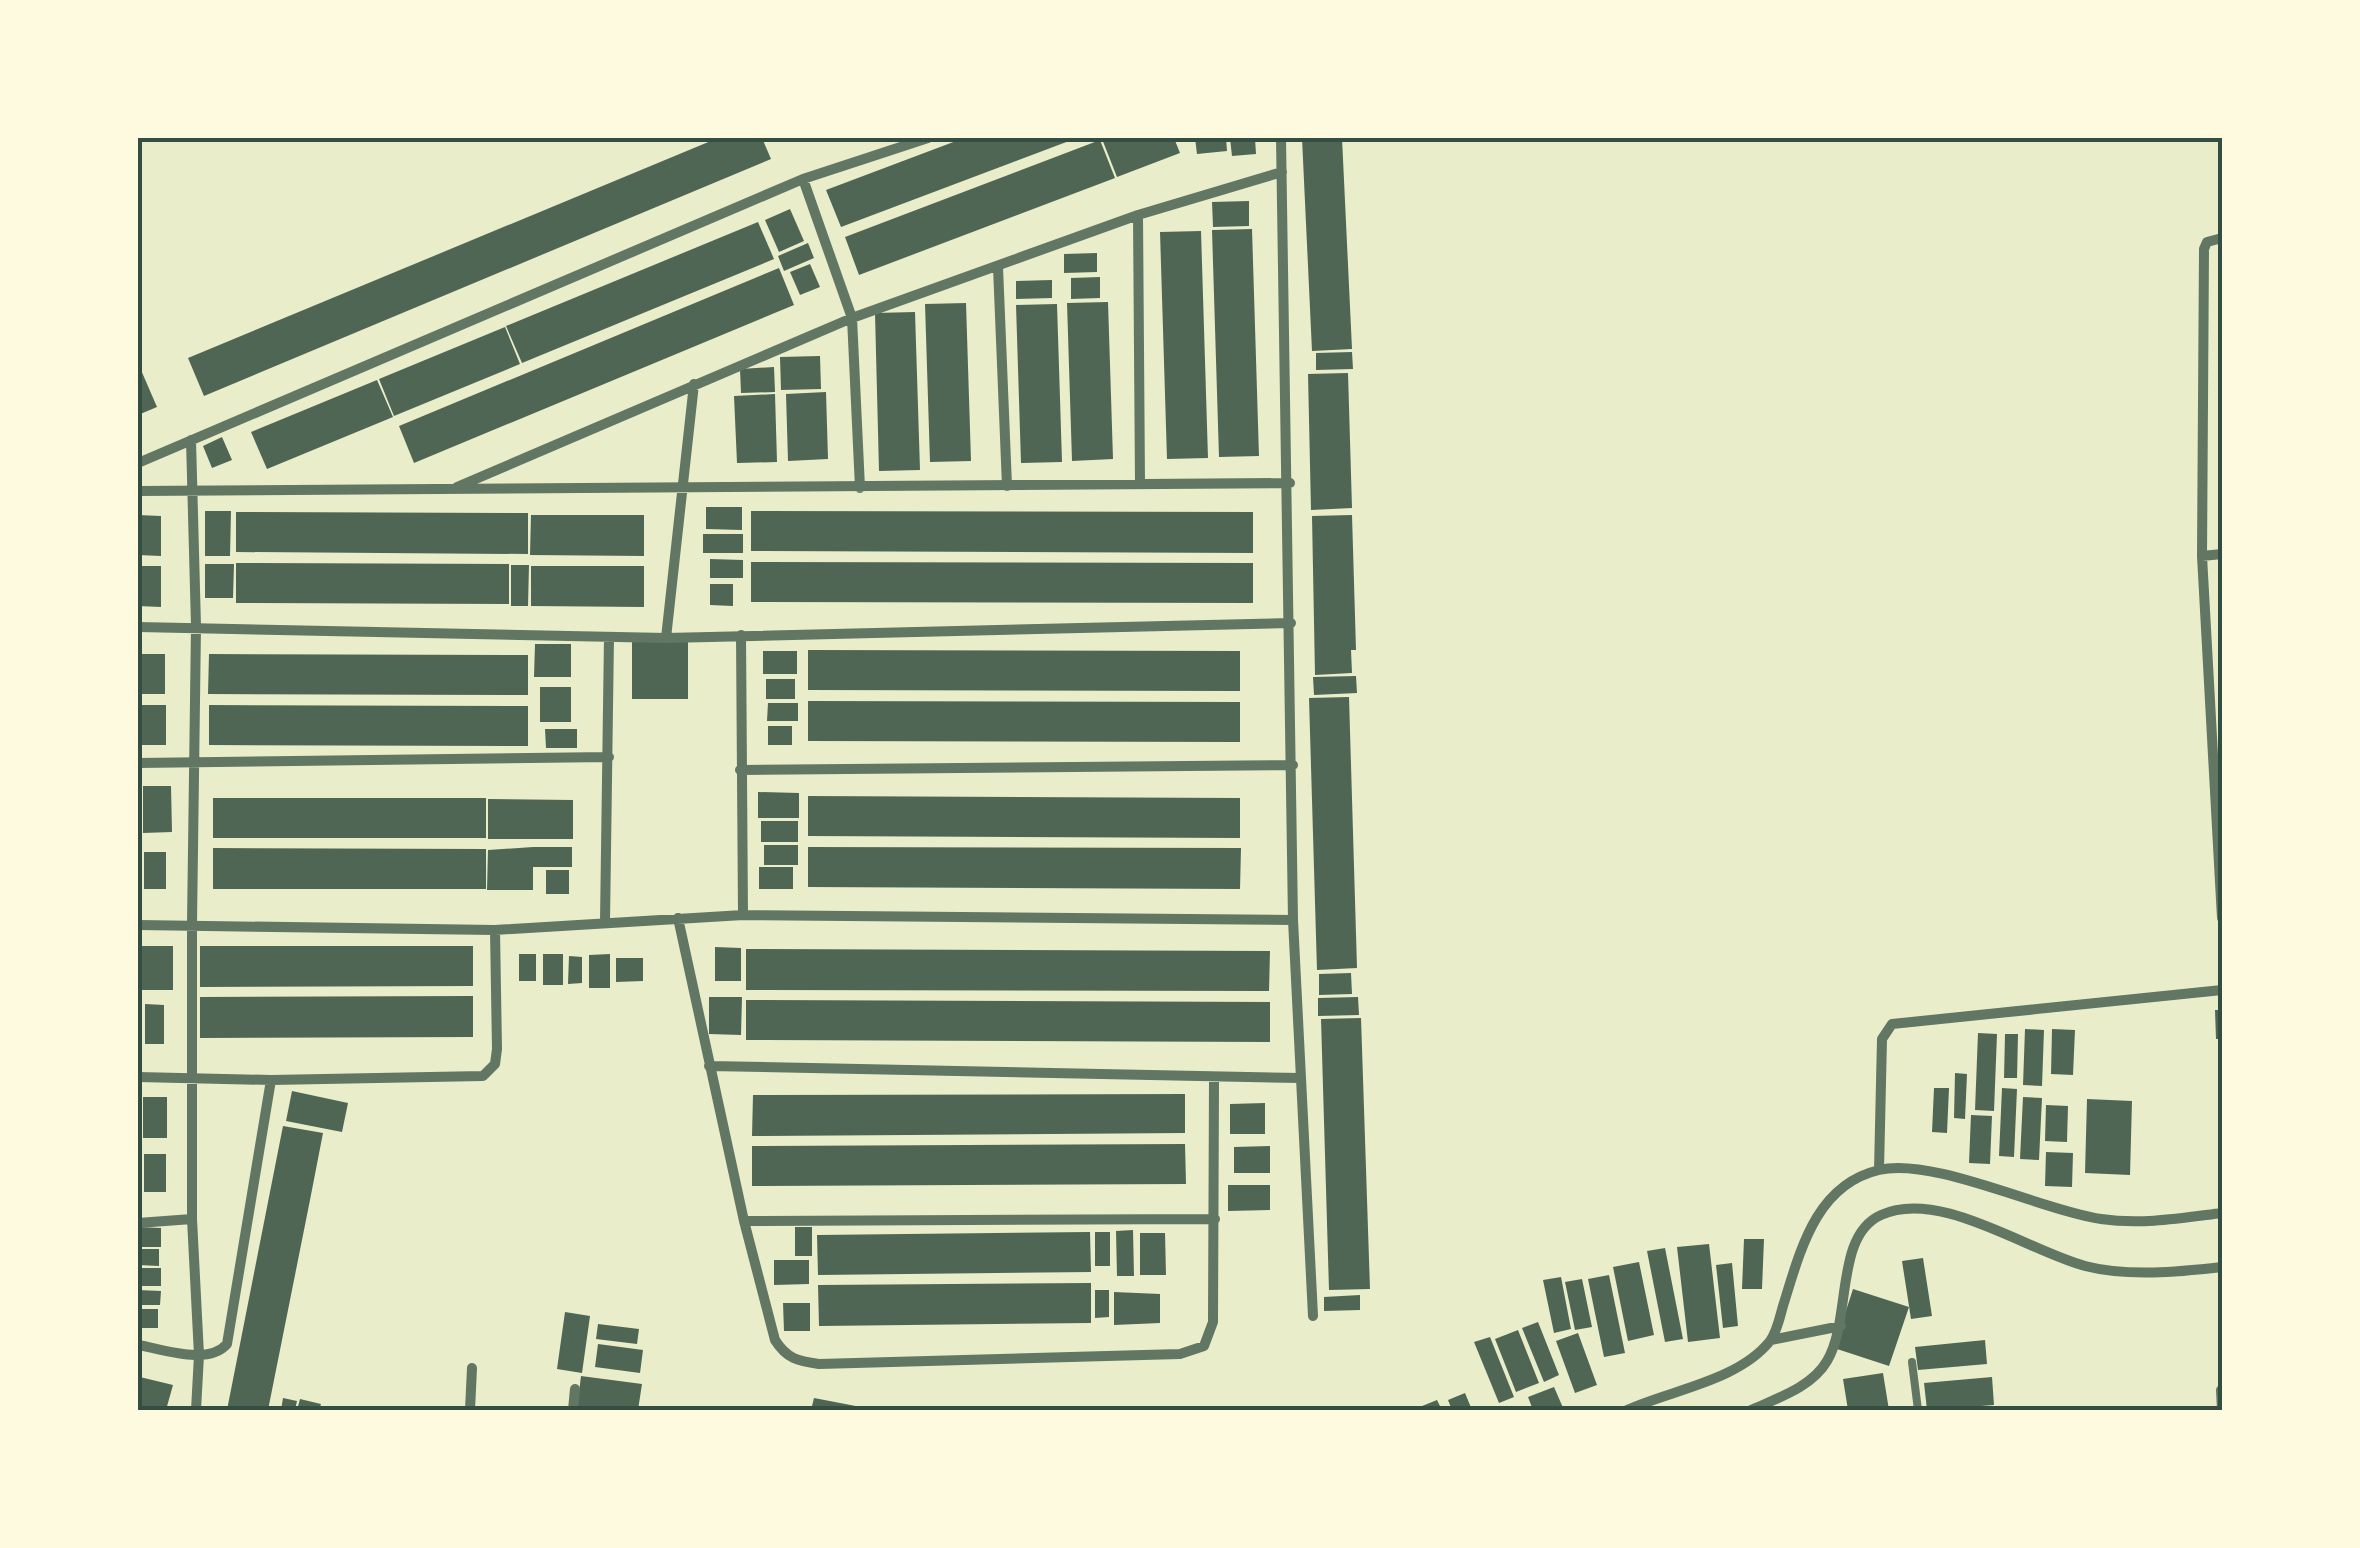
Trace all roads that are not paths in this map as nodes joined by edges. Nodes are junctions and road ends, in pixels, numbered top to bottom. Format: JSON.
{"nodes":[{"id":1,"x":928,"y":138,"type":"edge"},
{"id":2,"x":1281,"y":138,"type":"edge"},
{"id":3,"x":1282,"y":172,"type":"junction"},
{"id":4,"x":803,"y":179,"type":"junction"},
{"id":5,"x":1138,"y":215,"type":"junction"},
{"id":6,"x":2222,"y":238,"type":"edge"},
{"id":7,"x":998,"y":267,"type":"junction"},
{"id":8,"x":852,"y":318,"type":"junction"},
{"id":9,"x":694,"y":384,"type":"junction"},
{"id":10,"x":191,"y":440,"type":"junction"},
{"id":11,"x":138,"y":463,"type":"edge"},
{"id":12,"x":1290,"y":483,"type":"junction"},
{"id":13,"x":1140,"y":484,"type":"junction"},
{"id":14,"x":1007,"y":486,"type":"junction"},
{"id":15,"x":860,"y":488,"type":"junction"},
{"id":16,"x":454,"y":489,"type":"junction"},
{"id":17,"x":684,"y":490,"type":"junction"},
{"id":18,"x":138,"y":491,"type":"edge"},
{"id":19,"x":190,"y":491,"type":"junction"},
{"id":20,"x":2222,"y":554,"type":"edge"},
{"id":21,"x":2202,"y":556,"type":"junction"},
{"id":22,"x":1291,"y":623,"type":"junction"},
{"id":23,"x":196,"y":626,"type":"junction"},
{"id":24,"x":138,"y":627,"type":"edge"},
{"id":25,"x":741,"y":635,"type":"junction"},
{"id":26,"x":609,"y":637,"type":"junction"},
{"id":27,"x":666,"y":638,"type":"junction"},
{"id":28,"x":609,"y":758,"type":"junction"},
{"id":29,"x":138,"y":762,"type":"edge"},
{"id":30,"x":194,"y":762,"type":"junction"},
{"id":31,"x":1292,"y":765,"type":"junction"},
{"id":32,"x":740,"y":770,"type":"junction"},
{"id":33,"x":743,"y":915,"type":"junction"},
{"id":34,"x":678,"y":918,"type":"junction"},
{"id":35,"x":2222,"y":918,"type":"edge"},
{"id":36,"x":1293,"y":920,"type":"junction"},
{"id":37,"x":605,"y":922,"type":"junction"},
{"id":38,"x":192,"y":924,"type":"junction"},
{"id":39,"x":138,"y":925,"type":"edge"},
{"id":40,"x":494,"y":930,"type":"junction"},
{"id":41,"x":2222,"y":990,"type":"edge"},
{"id":42,"x":709,"y":1066,"type":"junction"},
{"id":43,"x":138,"y":1077,"type":"edge"},
{"id":44,"x":194,"y":1077,"type":"junction"},
{"id":45,"x":1300,"y":1078,"type":"junction"},
{"id":46,"x":1214,"y":1079,"type":"junction"},
{"id":47,"x":272,"y":1080,"type":"junction"},
{"id":48,"x":1879,"y":1170,"type":"junction"},
{"id":49,"x":2222,"y":1213,"type":"edge"},
{"id":50,"x":192,"y":1218,"type":"junction"},
{"id":51,"x":1216,"y":1219,"type":"junction"},
{"id":52,"x":744,"y":1221,"type":"junction"},
{"id":53,"x":138,"y":1223,"type":"edge"},
{"id":54,"x":2222,"y":1267,"type":"edge"},
{"id":55,"x":1313,"y":1316,"type":"dead end"},
{"id":56,"x":1841,"y":1326,"type":"junction"},
{"id":57,"x":1771,"y":1340,"type":"junction"},
{"id":58,"x":138,"y":1345,"type":"edge"},
{"id":59,"x":200,"y":1355,"type":"junction"},
{"id":60,"x":1912,"y":1362,"type":"dead end"},
{"id":61,"x":472,"y":1368,"type":"dead end"},
{"id":62,"x":575,"y":1389,"type":"dead end"},
{"id":63,"x":2221,"y":1390,"type":"edge"},
{"id":64,"x":196,"y":1410,"type":"edge"},
{"id":65,"x":470,"y":1410,"type":"edge"},
{"id":66,"x":574,"y":1410,"type":"edge"},
{"id":67,"x":1629,"y":1410,"type":"edge"},
{"id":68,"x":1752,"y":1410,"type":"edge"},
{"id":69,"x":1918,"y":1410,"type":"edge"},
{"id":70,"x":2222,"y":1410,"type":"edge"}],
"edges":[{"from":1,"to":4,"type":"street"},
{"from":2,"to":3,"type":"street"},
{"from":3,"to":5,"type":"street"},
{"from":3,"to":12,"type":"street"},
{"from":4,"to":8,"type":"street"},
{"from":4,"to":10,"type":"street"},
{"from":5,"to":7,"type":"street"},
{"from":5,"to":13,"type":"street"},
{"from":6,"to":21,"type":"street"},
{"from":7,"to":8,"type":"street"},
{"from":7,"to":14,"type":"street"},
{"from":8,"to":9,"type":"street"},
{"from":8,"to":15,"type":"street"},
{"from":9,"to":16,"type":"street"},
{"from":9,"to":17,"type":"street"},
{"from":10,"to":11,"type":"street"},
{"from":10,"to":19,"type":"street"},
{"from":12,"to":13,"type":"street"},
{"from":12,"to":22,"type":"street"},
{"from":13,"to":14,"type":"street"},
{"from":14,"to":15,"type":"street"},
{"from":15,"to":17,"type":"street"},
{"from":16,"to":17,"type":"street"},
{"from":16,"to":19,"type":"street"},
{"from":17,"to":27,"type":"street"},
{"from":18,"to":19,"type":"street"},
{"from":19,"to":23,"type":"street"},
{"from":20,"to":21,"type":"street"},
{"from":21,"to":35,"type":"street"},
{"from":22,"to":25,"type":"street"},
{"from":22,"to":31,"type":"street"},
{"from":23,"to":24,"type":"street"},
{"from":23,"to":26,"type":"street"},
{"from":23,"to":30,"type":"street"},
{"from":25,"to":27,"type":"street"},
{"from":25,"to":32,"type":"street"},
{"from":26,"to":27,"type":"street"},
{"from":26,"to":28,"type":"street"},
{"from":28,"to":30,"type":"street"},
{"from":28,"to":37,"type":"street"},
{"from":29,"to":30,"type":"street"},
{"from":30,"to":38,"type":"street"},
{"from":31,"to":32,"type":"street"},
{"from":31,"to":36,"type":"street"},
{"from":32,"to":33,"type":"street"},
{"from":33,"to":34,"type":"street"},
{"from":33,"to":36,"type":"street"},
{"from":34,"to":37,"type":"street"},
{"from":34,"to":42,"type":"street"},
{"from":36,"to":45,"type":"street"},
{"from":37,"to":40,"type":"street"},
{"from":38,"to":39,"type":"street"},
{"from":38,"to":40,"type":"street"},
{"from":38,"to":44,"type":"street"},
{"from":40,"to":47,"type":"street"},
{"from":41,"to":48,"type":"street"},
{"from":42,"to":46,"type":"street"},
{"from":42,"to":52,"type":"street"},
{"from":43,"to":44,"type":"street"},
{"from":44,"to":47,"type":"street"},
{"from":44,"to":50,"type":"street"},
{"from":45,"to":46,"type":"street"},
{"from":45,"to":55,"type":"street"},
{"from":46,"to":51,"type":"street"},
{"from":47,"to":59,"type":"street"},
{"from":48,"to":49,"type":"street"},
{"from":48,"to":57,"type":"street"},
{"from":50,"to":53,"type":"street"},
{"from":50,"to":59,"type":"street"},
{"from":51,"to":52,"type":"street"},
{"from":51,"to":52,"type":"street"},
{"from":54,"to":56,"type":"street"},
{"from":56,"to":57,"type":"street"},
{"from":56,"to":68,"type":"street"},
{"from":57,"to":67,"type":"street"},
{"from":58,"to":59,"type":"street"},
{"from":59,"to":64,"type":"street"},
{"from":60,"to":69,"type":"lane"},
{"from":61,"to":65,"type":"street"},
{"from":62,"to":66,"type":"street"},
{"from":63,"to":70,"type":"street"}]}
